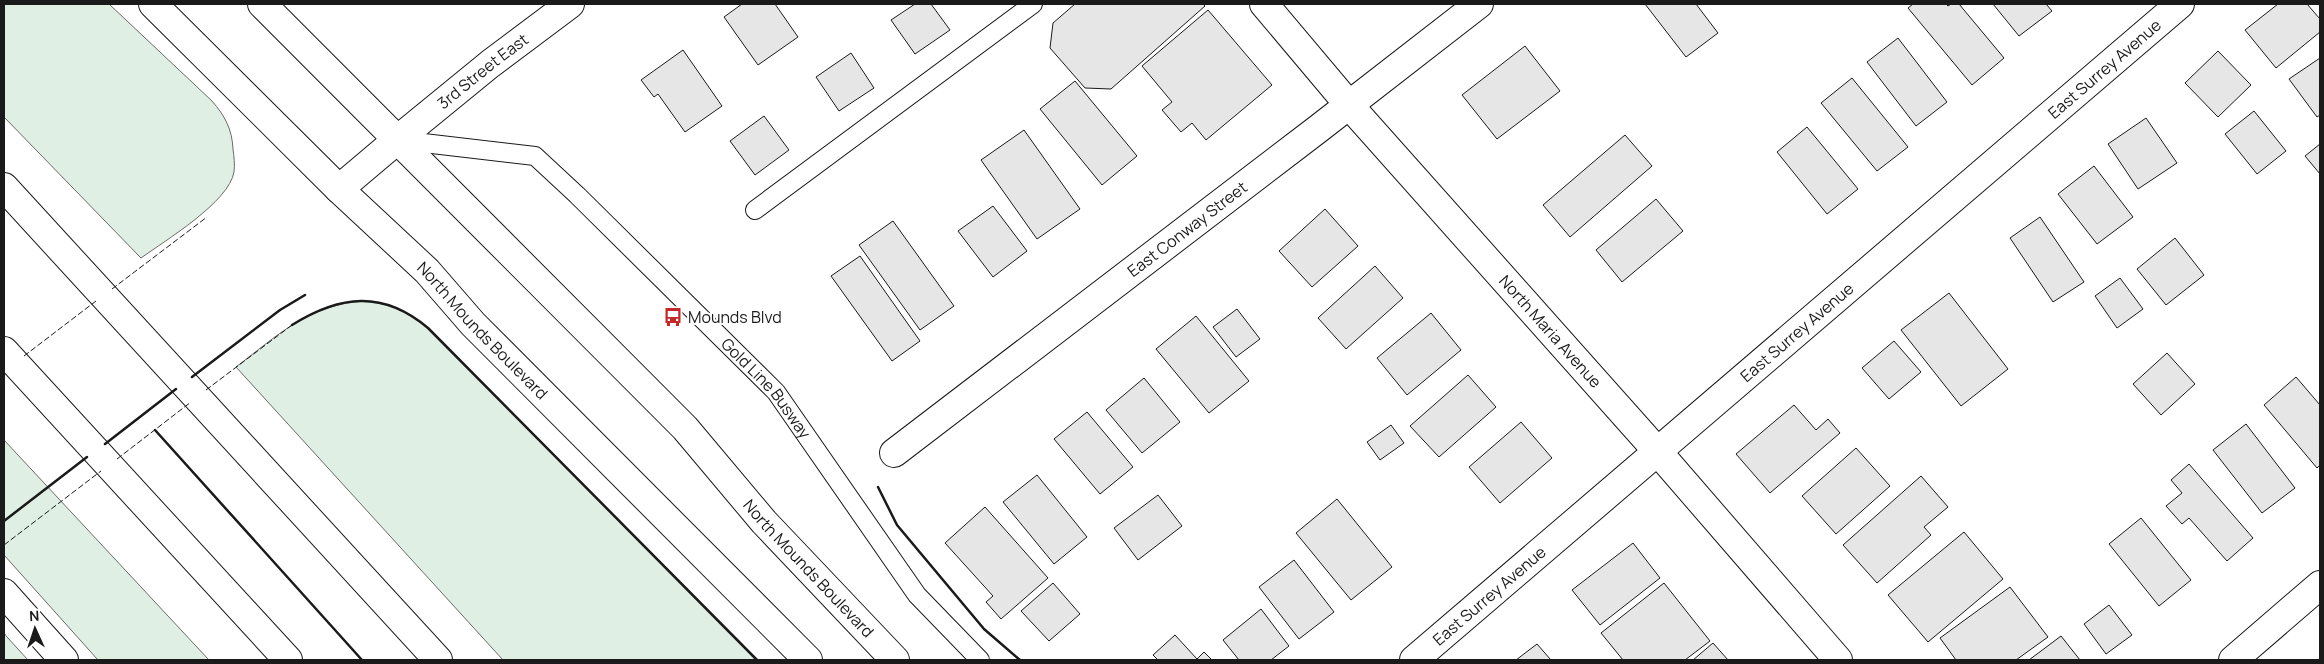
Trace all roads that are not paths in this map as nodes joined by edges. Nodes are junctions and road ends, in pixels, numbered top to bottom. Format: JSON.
{"nodes":[{"id":1,"x":153,"y":4,"type":"edge"},
{"id":2,"x":262,"y":4,"type":"edge"},
{"id":3,"x":570,"y":4,"type":"edge"},
{"id":4,"x":1033,"y":4,"type":"edge"},
{"id":5,"x":1264,"y":4,"type":"edge"},
{"id":6,"x":1479,"y":4,"type":"edge"},
{"id":7,"x":2180,"y":4,"type":"edge"},
{"id":8,"x":1349,"y":105,"type":"junction"},
{"id":9,"x":398,"y":140,"type":"junction"},
{"id":10,"x":4,"y":186,"type":"edge"},
{"id":11,"x":339,"y":189,"type":"junction"},
{"id":12,"x":755,"y":210,"type":"dead end"},
{"id":13,"x":4,"y":351,"type":"edge"},
{"id":14,"x":894,"y":452,"type":"dead end"},
{"id":15,"x":1658,"y":452,"type":"junction"},
{"id":16,"x":2320,"y":585,"type":"edge"},
{"id":17,"x":4,"y":593,"type":"edge"},
{"id":18,"x":64,"y":660,"type":"edge"},
{"id":19,"x":288,"y":660,"type":"edge"},
{"id":20,"x":438,"y":660,"type":"edge"},
{"id":21,"x":808,"y":660,"type":"edge"},
{"id":22,"x":894,"y":660,"type":"edge"},
{"id":23,"x":980,"y":660,"type":"edge"},
{"id":24,"x":1414,"y":660,"type":"edge"},
{"id":25,"x":1838,"y":660,"type":"edge"},
{"id":26,"x":2233,"y":660,"type":"edge"}],
"edges":[{"from":1,"to":11,"type":"main road","name":"North Mounds Boulevard"},
{"from":2,"to":9,"type":"main road","name":"North Mounds Boulevard"},
{"from":3,"to":9,"type":"main road","name":"3rd Street East"},
{"from":4,"to":12,"type":"lane"},
{"from":5,"to":8,"type":"main road","name":"North Maria Avenue"},
{"from":6,"to":8,"type":"main road","name":"East Conway Street"},
{"from":7,"to":15,"type":"main road","name":"East Surrey Avenue"},
{"from":8,"to":14,"type":"main road","name":"East Conway Street"},
{"from":8,"to":15,"type":"main road","name":"North Maria Avenue"},
{"from":9,"to":11,"type":"main road","name":"3rd Street East"},
{"from":9,"to":22,"type":"main road","name":"North Mounds Boulevard"},
{"from":9,"to":23,"type":"lane","name":"Gold Line Busway"},
{"from":10,"to":20,"type":"main road"},
{"from":11,"to":21,"type":"main road","name":"North Mounds Boulevard"},
{"from":13,"to":19,"type":"main road"},
{"from":15,"to":24,"type":"main road","name":"East Surrey Avenue"},
{"from":15,"to":25,"type":"main road","name":"North Maria Avenue"},
{"from":16,"to":26,"type":"main road"},
{"from":17,"to":18,"type":"main road"}]}
